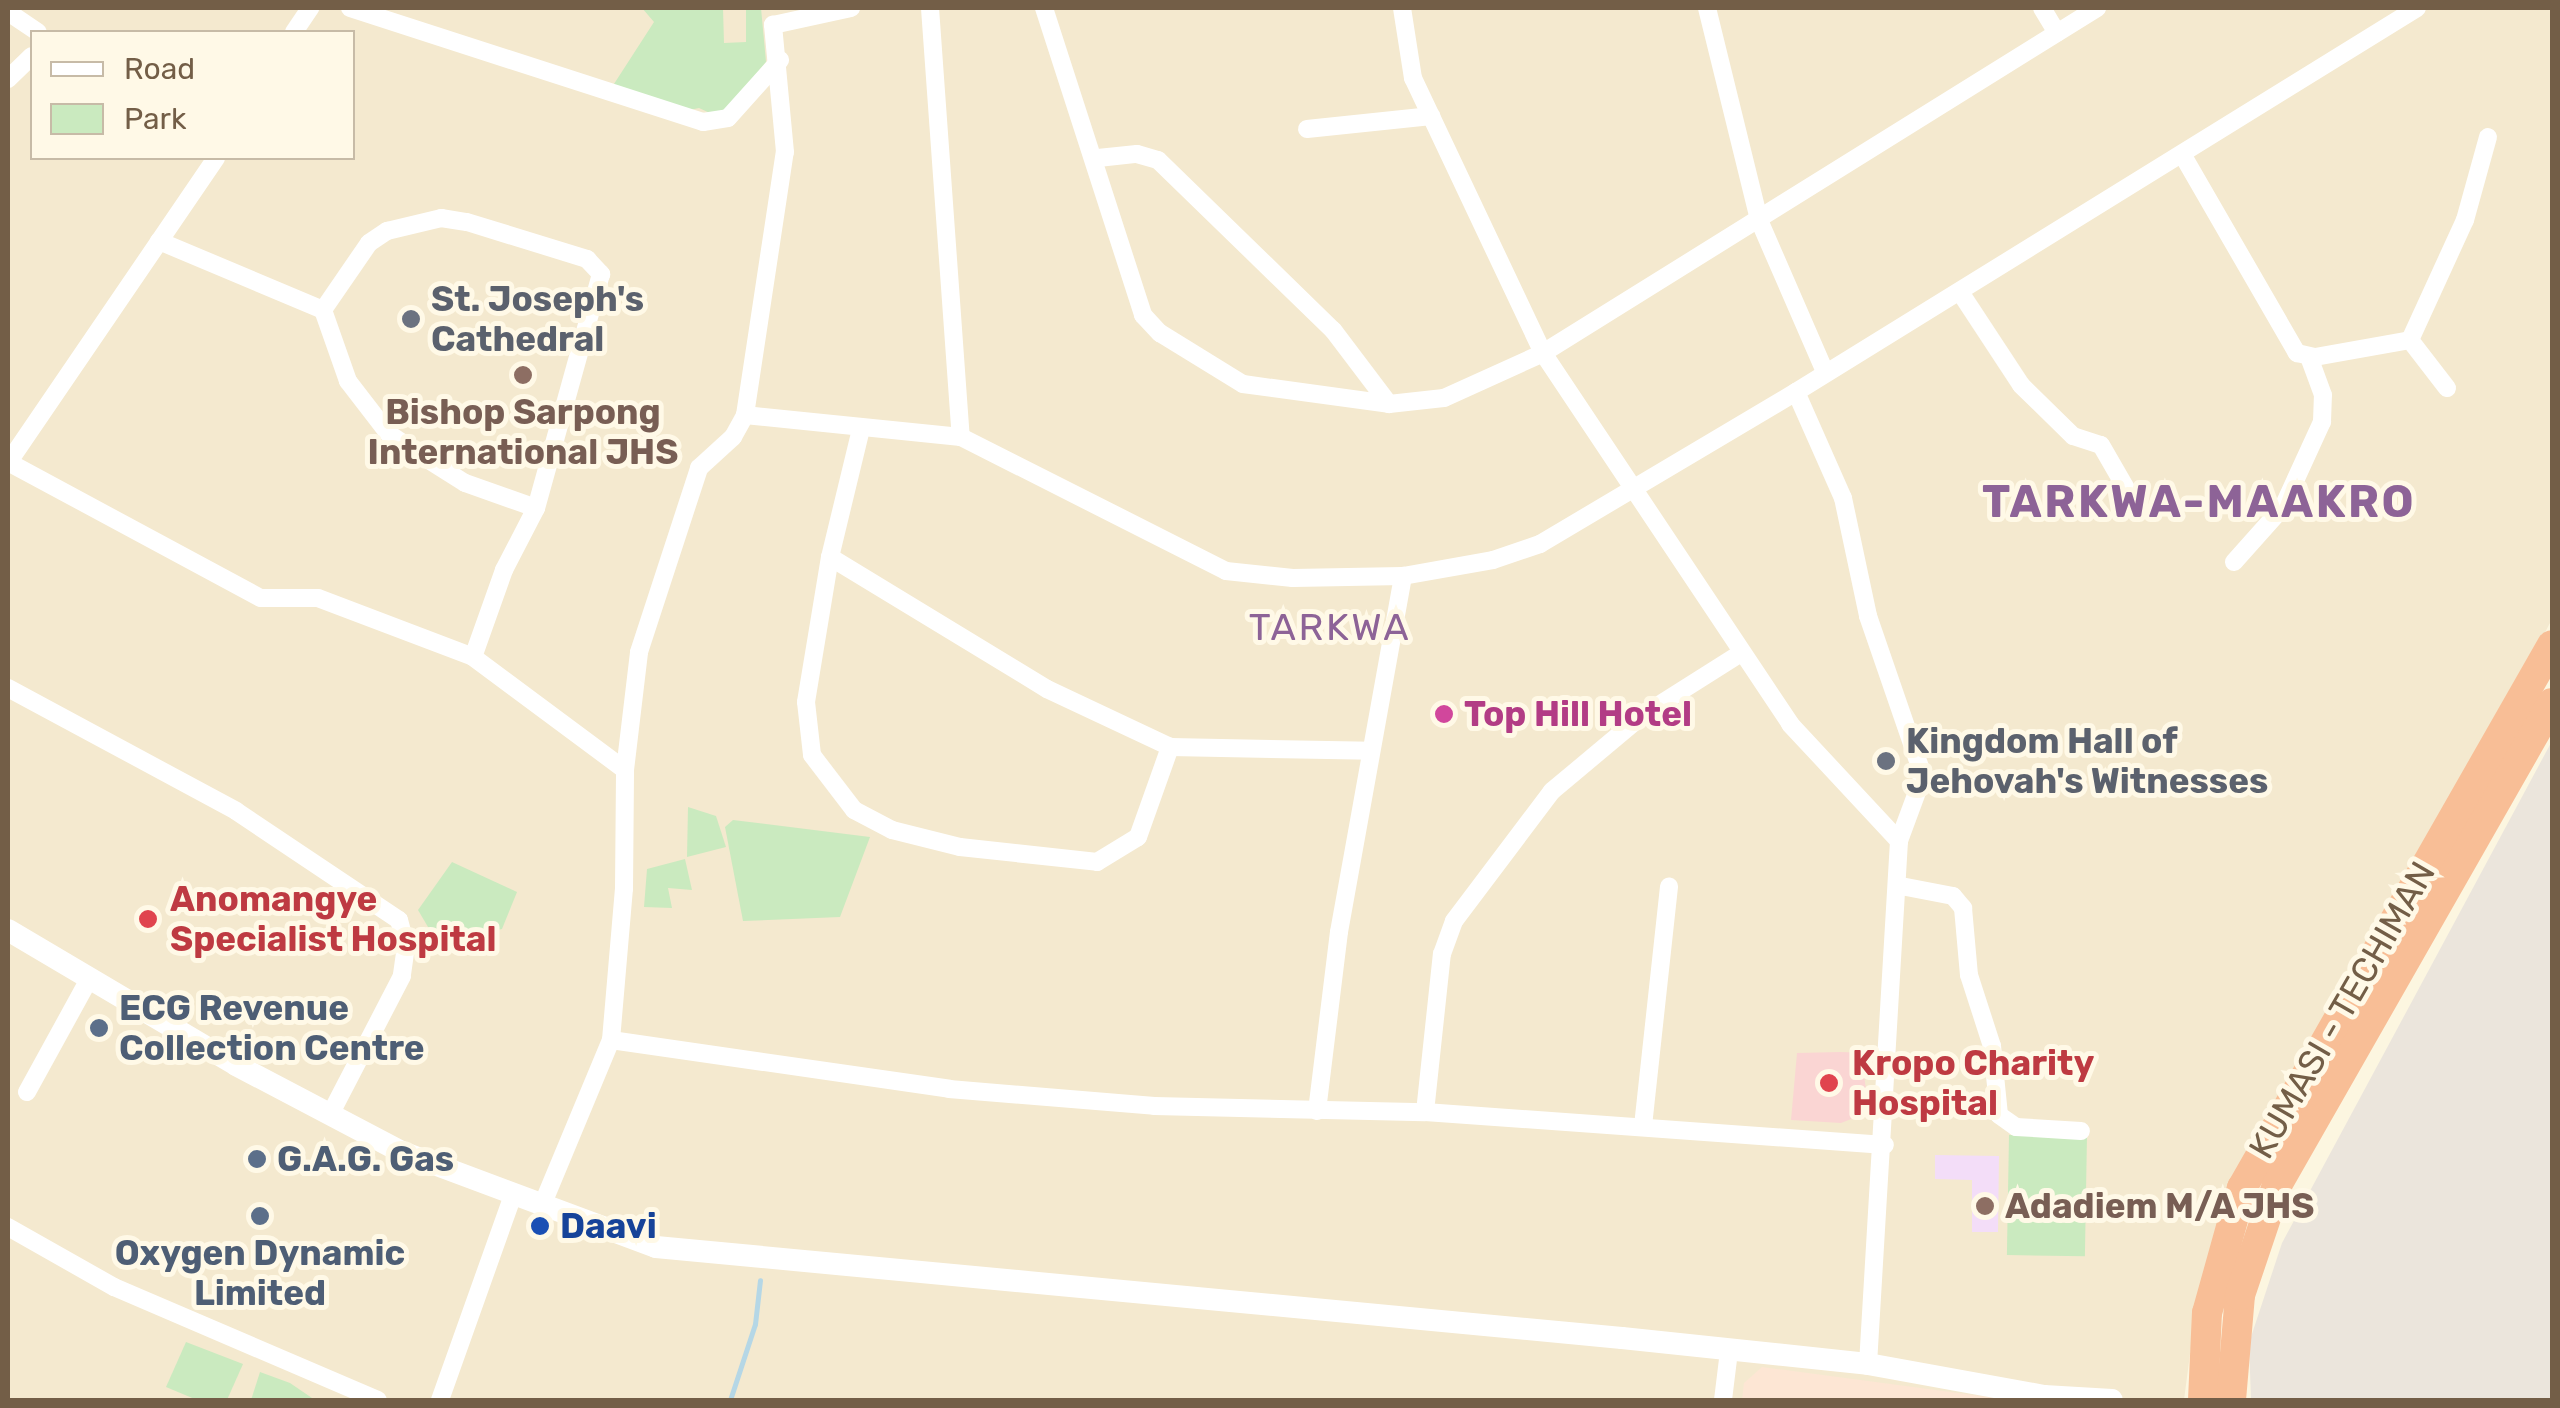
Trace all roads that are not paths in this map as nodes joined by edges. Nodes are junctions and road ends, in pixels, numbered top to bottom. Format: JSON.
{"nodes":[{"id":1,"x":310,"y":8,"type":"edge"},
{"id":2,"x":350,"y":8,"type":"edge"},
{"id":3,"x":851,"y":8,"type":"edge"},
{"id":4,"x":930,"y":8,"type":"edge"},
{"id":5,"x":1044,"y":8,"type":"edge"},
{"id":6,"x":1402,"y":8,"type":"edge"},
{"id":7,"x":1707,"y":8,"type":"edge"},
{"id":8,"x":2042,"y":8,"type":"edge"},
{"id":9,"x":2097,"y":8,"type":"edge"},
{"id":10,"x":2417,"y":8,"type":"edge"},
{"id":11,"x":8,"y":12,"type":"edge"},
{"id":12,"x":772,"y":16,"type":"edge"},
{"id":13,"x":35,"y":30,"type":"edge"},
{"id":14,"x":295,"y":30,"type":"edge"},
{"id":15,"x":2057,"y":32,"type":"junction"},
{"id":16,"x":30,"y":58,"type":"edge"},
{"id":17,"x":780,"y":60,"type":"junction"},
{"id":18,"x":8,"y":79,"type":"edge"},
{"id":19,"x":1431,"y":116,"type":"junction"},
{"id":20,"x":1307,"y":129,"type":"dead end"},
{"id":21,"x":2488,"y":137,"type":"dead end"},
{"id":22,"x":2182,"y":154,"type":"junction"},
{"id":23,"x":1098,"y":158,"type":"junction"},
{"id":24,"x":215,"y":160,"type":"edge"},
{"id":25,"x":1759,"y":220,"type":"junction"},
{"id":26,"x":159,"y":241,"type":"junction"},
{"id":27,"x":1960,"y":292,"type":"junction"},
{"id":28,"x":322,"y":310,"type":"junction"},
{"id":29,"x":2410,"y":340,"type":"junction"},
{"id":30,"x":1542,"y":353,"type":"junction"},
{"id":31,"x":2309,"y":357,"type":"junction"},
{"id":32,"x":1825,"y":372,"type":"junction"},
{"id":33,"x":2447,"y":388,"type":"dead end"},
{"id":34,"x":1796,"y":392,"type":"junction"},
{"id":35,"x":1389,"y":404,"type":"junction"},
{"id":36,"x":745,"y":415,"type":"junction"},
{"id":37,"x":860,"y":429,"type":"junction"},
{"id":38,"x":962,"y":437,"type":"junction"},
{"id":39,"x":8,"y":462,"type":"edge"},
{"id":40,"x":1632,"y":488,"type":"junction"},
{"id":41,"x":2135,"y":504,"type":"dead end"},
{"id":42,"x":536,"y":508,"type":"junction"},
{"id":43,"x":830,"y":557,"type":"junction"},
{"id":44,"x":2234,"y":562,"type":"dead end"},
{"id":45,"x":1403,"y":576,"type":"junction"},
{"id":46,"x":2552,"y":645,"type":"edge"},
{"id":47,"x":1741,"y":654,"type":"junction"},
{"id":48,"x":473,"y":657,"type":"junction"},
{"id":49,"x":8,"y":688,"type":"edge"},
{"id":50,"x":2552,"y":703,"type":"edge"},
{"id":51,"x":1170,"y":748,"type":"junction"},
{"id":52,"x":1370,"y":751,"type":"junction"},
{"id":53,"x":625,"y":770,"type":"junction"},
{"id":54,"x":1899,"y":841,"type":"junction"},
{"id":55,"x":1669,"y":886,"type":"dead end"},
{"id":56,"x":1901,"y":886,"type":"junction"},
{"id":57,"x":8,"y":930,"type":"edge"},
{"id":58,"x":88,"y":981,"type":"junction"},
{"id":59,"x":610,"y":1040,"type":"junction"},
{"id":60,"x":28,"y":1092,"type":"dead end"},
{"id":61,"x":1317,"y":1111,"type":"junction"},
{"id":62,"x":1426,"y":1112,"type":"junction"},
{"id":63,"x":330,"y":1115,"type":"junction"},
{"id":64,"x":1642,"y":1126,"type":"junction"},
{"id":65,"x":2081,"y":1131,"type":"dead end"},
{"id":66,"x":1885,"y":1145,"type":"junction"},
{"id":67,"x":512,"y":1198,"type":"junction"},
{"id":68,"x":541,"y":1208,"type":"junction"},
{"id":69,"x":8,"y":1227,"type":"edge"},
{"id":70,"x":1729,"y":1351,"type":"junction"},
{"id":71,"x":1868,"y":1364,"type":"junction"},
{"id":72,"x":2043,"y":1398,"type":"edge"},
{"id":73,"x":378,"y":1400,"type":"edge"},
{"id":74,"x":440,"y":1400,"type":"edge"},
{"id":75,"x":1723,"y":1400,"type":"edge"},
{"id":76,"x":2112,"y":1400,"type":"edge"},
{"id":77,"x":2204,"y":1400,"type":"edge"},
{"id":78,"x":2231,"y":1400,"type":"edge"}],
"edges":[{"from":1,"to":14,"type":"street"},
{"from":2,"to":17,"type":"street"},
{"from":3,"to":12,"type":"street"},
{"from":4,"to":38,"type":"street"},
{"from":5,"to":23,"type":"street"},
{"from":6,"to":19,"type":"street"},
{"from":7,"to":25,"type":"street"},
{"from":8,"to":15,"type":"street"},
{"from":9,"to":15,"type":"street"},
{"from":10,"to":22,"type":"street"},
{"from":11,"to":13,"type":"street"},
{"from":12,"to":17,"type":"street"},
{"from":15,"to":25,"type":"street"},
{"from":16,"to":18,"type":"street"},
{"from":17,"to":36,"type":"street"},
{"from":19,"to":20,"type":"street"},
{"from":19,"to":30,"type":"street"},
{"from":21,"to":29,"type":"street"},
{"from":22,"to":27,"type":"street"},
{"from":22,"to":31,"type":"street"},
{"from":23,"to":35,"type":"street"},
{"from":23,"to":35,"type":"street"},
{"from":24,"to":26,"type":"street"},
{"from":25,"to":30,"type":"street"},
{"from":25,"to":32,"type":"street"},
{"from":26,"to":28,"type":"street"},
{"from":26,"to":39,"type":"street"},
{"from":27,"to":32,"type":"street"},
{"from":27,"to":41,"type":"street"},
{"from":28,"to":42,"type":"street"},
{"from":28,"to":42,"type":"street"},
{"from":29,"to":31,"type":"street"},
{"from":29,"to":33,"type":"street"},
{"from":30,"to":35,"type":"street"},
{"from":30,"to":40,"type":"street"},
{"from":31,"to":44,"type":"street"},
{"from":32,"to":34,"type":"street"},
{"from":34,"to":40,"type":"street"},
{"from":34,"to":54,"type":"street"},
{"from":36,"to":37,"type":"street"},
{"from":36,"to":53,"type":"street"},
{"from":37,"to":38,"type":"street"},
{"from":37,"to":43,"type":"street"},
{"from":38,"to":45,"type":"street"},
{"from":39,"to":48,"type":"street"},
{"from":40,"to":45,"type":"street"},
{"from":40,"to":47,"type":"street"},
{"from":42,"to":48,"type":"street"},
{"from":43,"to":51,"type":"street"},
{"from":43,"to":51,"type":"street"},
{"from":45,"to":52,"type":"street"},
{"from":46,"to":77,"type":"highway","name":"KUMASI - TECHIMAN"},
{"from":47,"to":54,"type":"street"},
{"from":47,"to":62,"type":"street"},
{"from":48,"to":53,"type":"street"},
{"from":49,"to":63,"type":"street"},
{"from":50,"to":78,"type":"highway"},
{"from":51,"to":52,"type":"street"},
{"from":52,"to":61,"type":"street"},
{"from":53,"to":59,"type":"street"},
{"from":54,"to":56,"type":"street"},
{"from":55,"to":64,"type":"street"},
{"from":56,"to":65,"type":"street"},
{"from":56,"to":66,"type":"street"},
{"from":57,"to":58,"type":"street"},
{"from":58,"to":60,"type":"street"},
{"from":58,"to":63,"type":"street"},
{"from":59,"to":61,"type":"street"},
{"from":59,"to":68,"type":"street"},
{"from":61,"to":62,"type":"street"},
{"from":62,"to":64,"type":"street"},
{"from":63,"to":67,"type":"street"},
{"from":64,"to":66,"type":"street"},
{"from":66,"to":71,"type":"street"},
{"from":67,"to":68,"type":"street"},
{"from":67,"to":74,"type":"street"},
{"from":68,"to":70,"type":"street"},
{"from":69,"to":73,"type":"street"},
{"from":70,"to":71,"type":"street"},
{"from":70,"to":75,"type":"street"},
{"from":71,"to":72,"type":"street"},
{"from":72,"to":76,"type":"street"}]}
